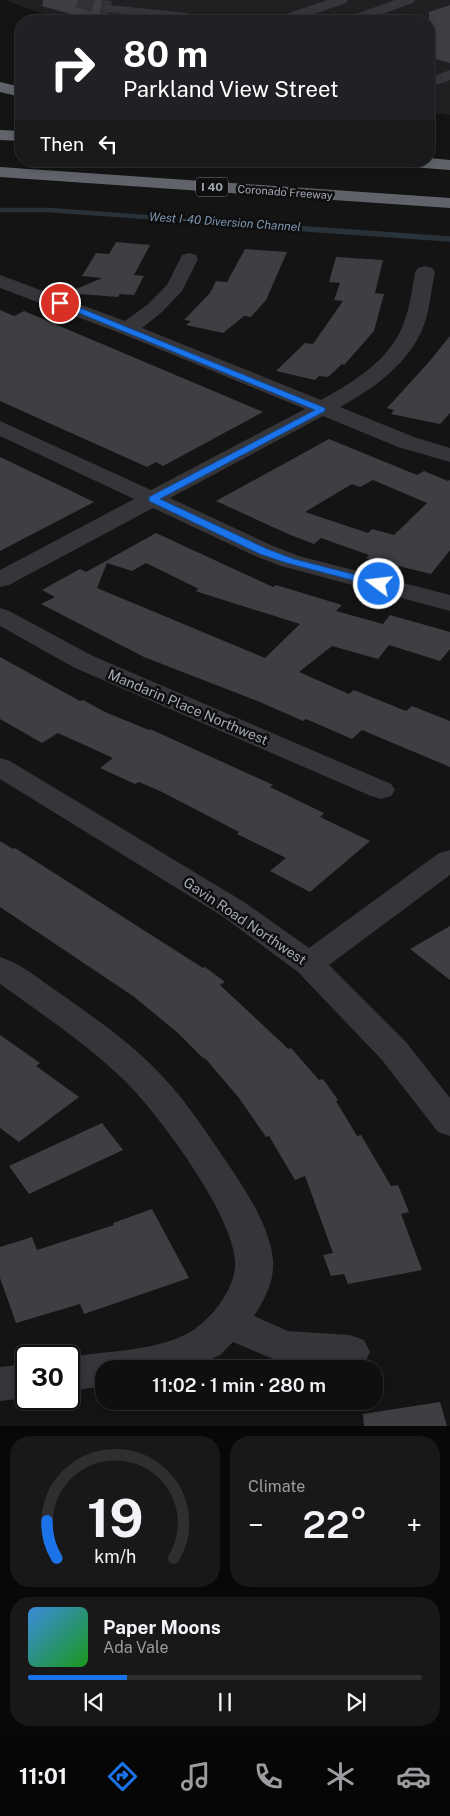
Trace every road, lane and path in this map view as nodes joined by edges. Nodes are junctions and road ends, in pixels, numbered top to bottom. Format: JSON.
{"nodes":[{"id":1,"x":341,"y":0,"type":"edge"},
{"id":2,"x":408,"y":0,"type":"edge"},
{"id":3,"x":297,"y":15,"type":"edge"},
{"id":4,"x":367,"y":15,"type":"edge"},
{"id":5,"x":450,"y":75,"type":"edge"},
{"id":6,"x":435,"y":81,"type":"edge"},
{"id":7,"x":0,"y":87,"type":"edge"},
{"id":8,"x":15,"y":91,"type":"edge"},
{"id":9,"x":0,"y":135,"type":"edge"},
{"id":10,"x":15,"y":136,"type":"edge"},
{"id":11,"x":435,"y":156,"type":"edge"},
{"id":12,"x":450,"y":157,"type":"edge"},
{"id":13,"x":435,"y":164,"type":"edge"},
{"id":14,"x":450,"y":165,"type":"edge"},
{"id":15,"x":0,"y":172,"type":"edge"},
{"id":16,"x":20,"y":190,"type":"dead end"},
{"id":17,"x":423,"y":202,"type":"junction"},
{"id":18,"x":450,"y":204,"type":"edge"},
{"id":19,"x":189,"y":259,"type":"dead end"},
{"id":20,"x":425,"y":272,"type":"dead end"},
{"id":21,"x":0,"y":281,"type":"edge"},
{"id":22,"x":127,"y":329,"type":"junction"},
{"id":23,"x":322,"y":410,"type":"junction"},
{"id":24,"x":0,"y":428,"type":"edge"},
{"id":25,"x":450,"y":455,"type":"edge"},
{"id":26,"x":152,"y":499,"type":"junction"},
{"id":27,"x":0,"y":580,"type":"edge"},
{"id":28,"x":450,"y":603,"type":"edge"},
{"id":29,"x":0,"y":616,"type":"edge"},
{"id":30,"x":0,"y":767,"type":"edge"},
{"id":31,"x":381,"y":790,"type":"dead end"},
{"id":32,"x":450,"y":860,"type":"edge"},
{"id":33,"x":309,"y":964,"type":"junction"},
{"id":34,"x":0,"y":968,"type":"edge"},
{"id":35,"x":450,"y":1123,"type":"edge"},
{"id":36,"x":228,"y":1322,"type":"junction"},
{"id":37,"x":350,"y":1352,"type":"dead end"},
{"id":38,"x":163,"y":1360,"type":"edge"},
{"id":39,"x":95,"y":1370,"type":"edge"},
{"id":40,"x":80,"y":1372,"type":"edge"},
{"id":41,"x":15,"y":1382,"type":"edge"},
{"id":42,"x":0,"y":1384,"type":"edge"}],
"edges":[{"from":1,"to":3,"type":"street"},
{"from":2,"to":4,"type":"street"},
{"from":5,"to":6,"type":"street"},
{"from":7,"to":8,"type":"highway"},
{"from":9,"to":10,"type":"highway"},
{"from":11,"to":12,"type":"highway"},
{"from":13,"to":14,"type":"highway"},
{"from":15,"to":17,"type":"highway","name":"Coronado Freeway","number":"I 40"},
{"from":16,"to":17,"type":"highway"},
{"from":17,"to":18,"type":"highway","name":"Coronado Freeway","number":"I 40"},
{"from":19,"to":22,"type":"street"},
{"from":20,"to":23,"type":"street"},
{"from":21,"to":22,"type":"street"},
{"from":22,"to":23,"type":"street"},
{"from":23,"to":25,"type":"street"},
{"from":23,"to":26,"type":"street"},
{"from":24,"to":26,"type":"street"},
{"from":26,"to":27,"type":"street"},
{"from":26,"to":28,"type":"street"},
{"from":29,"to":31,"type":"street","name":"Mandarin Place Northwest"},
{"from":30,"to":33,"type":"street","name":"Gavin Road Northwest"},
{"from":32,"to":33,"type":"street"},
{"from":33,"to":35,"type":"street","name":"Gavin Road Northwest"},
{"from":34,"to":36,"type":"street"},
{"from":36,"to":37,"type":"street"},
{"from":36,"to":38,"type":"street"},
{"from":39,"to":40,"type":"street"},
{"from":41,"to":42,"type":"street"}]}
